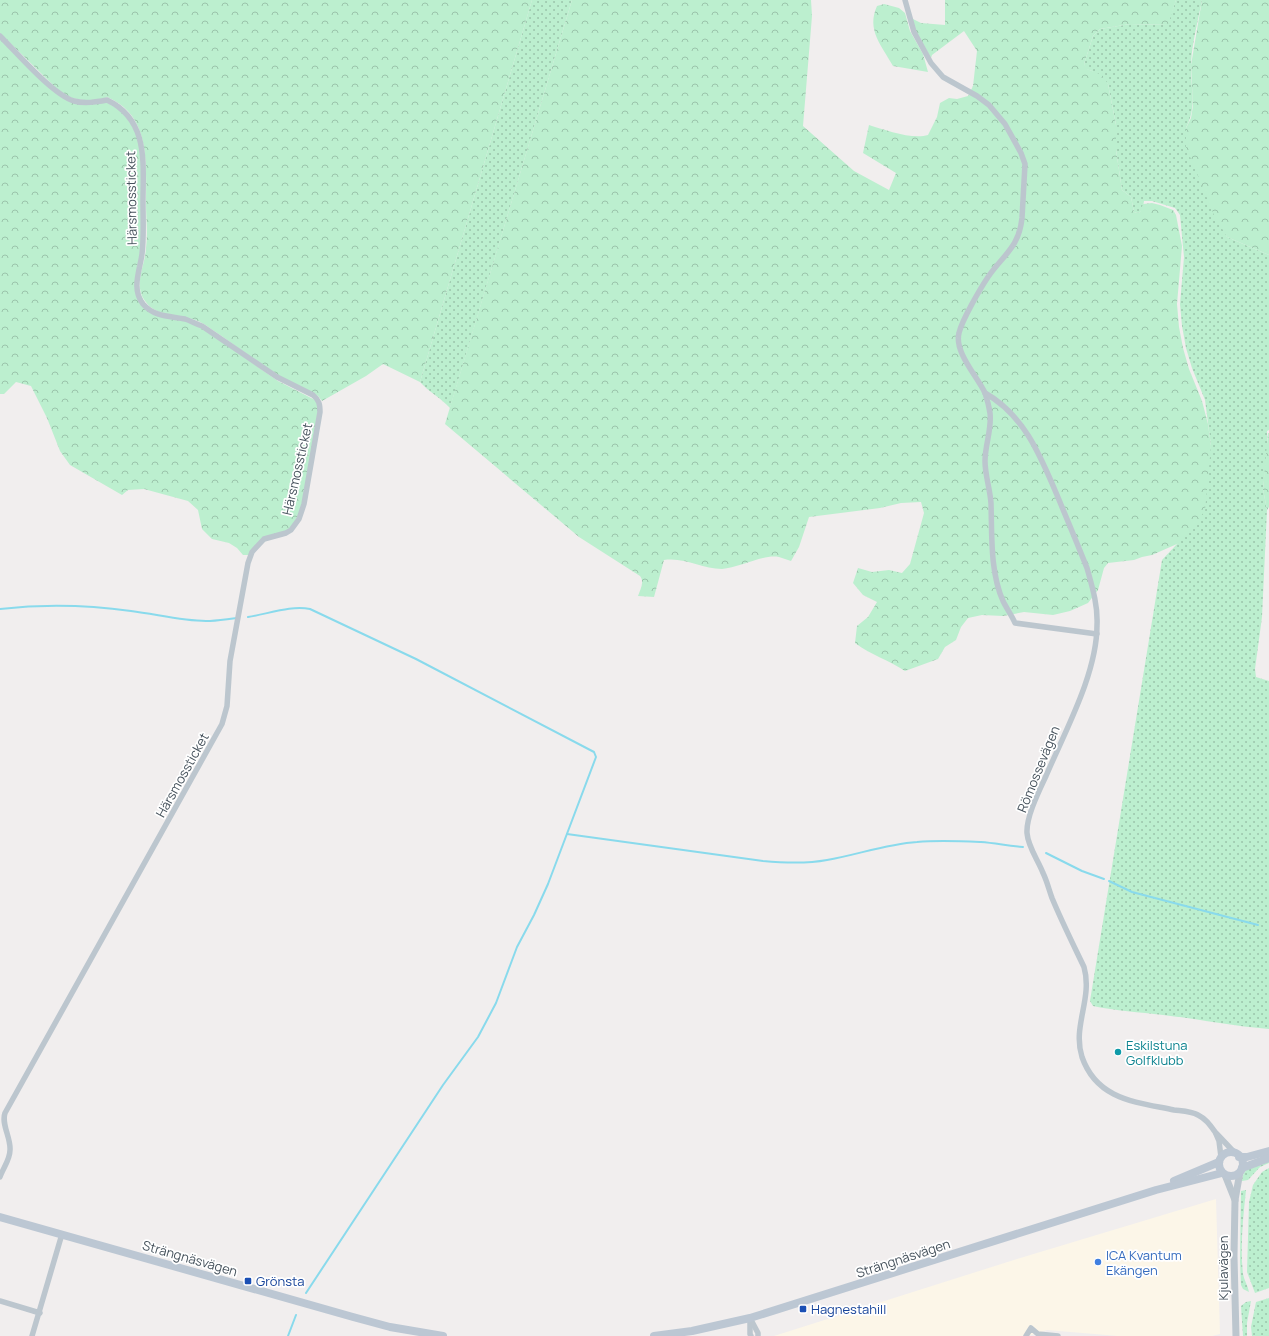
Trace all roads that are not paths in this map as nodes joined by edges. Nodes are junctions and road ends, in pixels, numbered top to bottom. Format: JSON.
{"nodes":[{"id":1,"x":905,"y":0,"type":"edge"},
{"id":2,"x":0,"y":36,"type":"edge"},
{"id":3,"x":985,"y":393,"type":"junction"},
{"id":4,"x":1097,"y":634,"type":"junction"},
{"id":5,"x":1215,"y":1131,"type":"junction"},
{"id":6,"x":1269,"y":1151,"type":"edge"},
{"id":7,"x":1238,"y":1155,"type":"junction"},
{"id":8,"x":1269,"y":1158,"type":"edge"},
{"id":9,"x":1220,"y":1160,"type":"junction"},
{"id":10,"x":1241,"y":1170,"type":"junction"},
{"id":11,"x":1224,"y":1174,"type":"junction"},
{"id":12,"x":0,"y":1177,"type":"edge"},
{"id":13,"x":1156,"y":1190,"type":"junction"},
{"id":14,"x":1235,"y":1200,"type":"junction"},
{"id":15,"x":0,"y":1216,"type":"edge"},
{"id":16,"x":62,"y":1234,"type":"junction"},
{"id":17,"x":0,"y":1300,"type":"edge"},
{"id":18,"x":40,"y":1313,"type":"junction"},
{"id":19,"x":750,"y":1318,"type":"junction"},
{"id":20,"x":32,"y":1336,"type":"edge"},
{"id":21,"x":443,"y":1336,"type":"edge"},
{"id":22,"x":654,"y":1336,"type":"edge"},
{"id":23,"x":751,"y":1336,"type":"edge"},
{"id":24,"x":758,"y":1336,"type":"edge"},
{"id":25,"x":1026,"y":1336,"type":"edge"},
{"id":26,"x":1058,"y":1336,"type":"edge"},
{"id":27,"x":1236,"y":1336,"type":"edge"}],
"edges":[{"from":1,"to":3,"type":"street"},
{"from":2,"to":12,"type":"street","name":"Härsmossticket"},
{"from":3,"to":4,"type":"street","name":"Römossevägen"},
{"from":3,"to":4,"type":"street"},
{"from":4,"to":5,"type":"street","name":"Römossevägen"},
{"from":5,"to":7,"type":"street","name":"Römossevägen"},
{"from":5,"to":9,"type":"street"},
{"from":6,"to":7,"type":"main road"},
{"from":7,"to":9,"type":"main road"},
{"from":7,"to":10,"type":"main road"},
{"from":8,"to":10,"type":"main road"},
{"from":9,"to":11,"type":"main road"},
{"from":9,"to":13,"type":"main road","name":"Strängnäsvägen"},
{"from":10,"to":11,"type":"main road"},
{"from":10,"to":14,"type":"street","name":"Kjulavägen"},
{"from":11,"to":13,"type":"main road","name":"Strängnäsvägen"},
{"from":11,"to":14,"type":"street","name":"Kjulavägen"},
{"from":13,"to":19,"type":"main road","name":"Strängnäsvägen"},
{"from":14,"to":27,"type":"street","name":"Kjulavägen"},
{"from":15,"to":16,"type":"main road","name":"Strängnäsvägen"},
{"from":16,"to":18,"type":"street"},
{"from":16,"to":21,"type":"main road","name":"Strängnäsvägen"},
{"from":17,"to":18,"type":"street"},
{"from":18,"to":20,"type":"street"},
{"from":19,"to":22,"type":"main road","name":"Strängnäsvägen"},
{"from":19,"to":23,"type":"street"},
{"from":19,"to":24,"type":"street"},
{"from":25,"to":26,"type":"street"}]}
